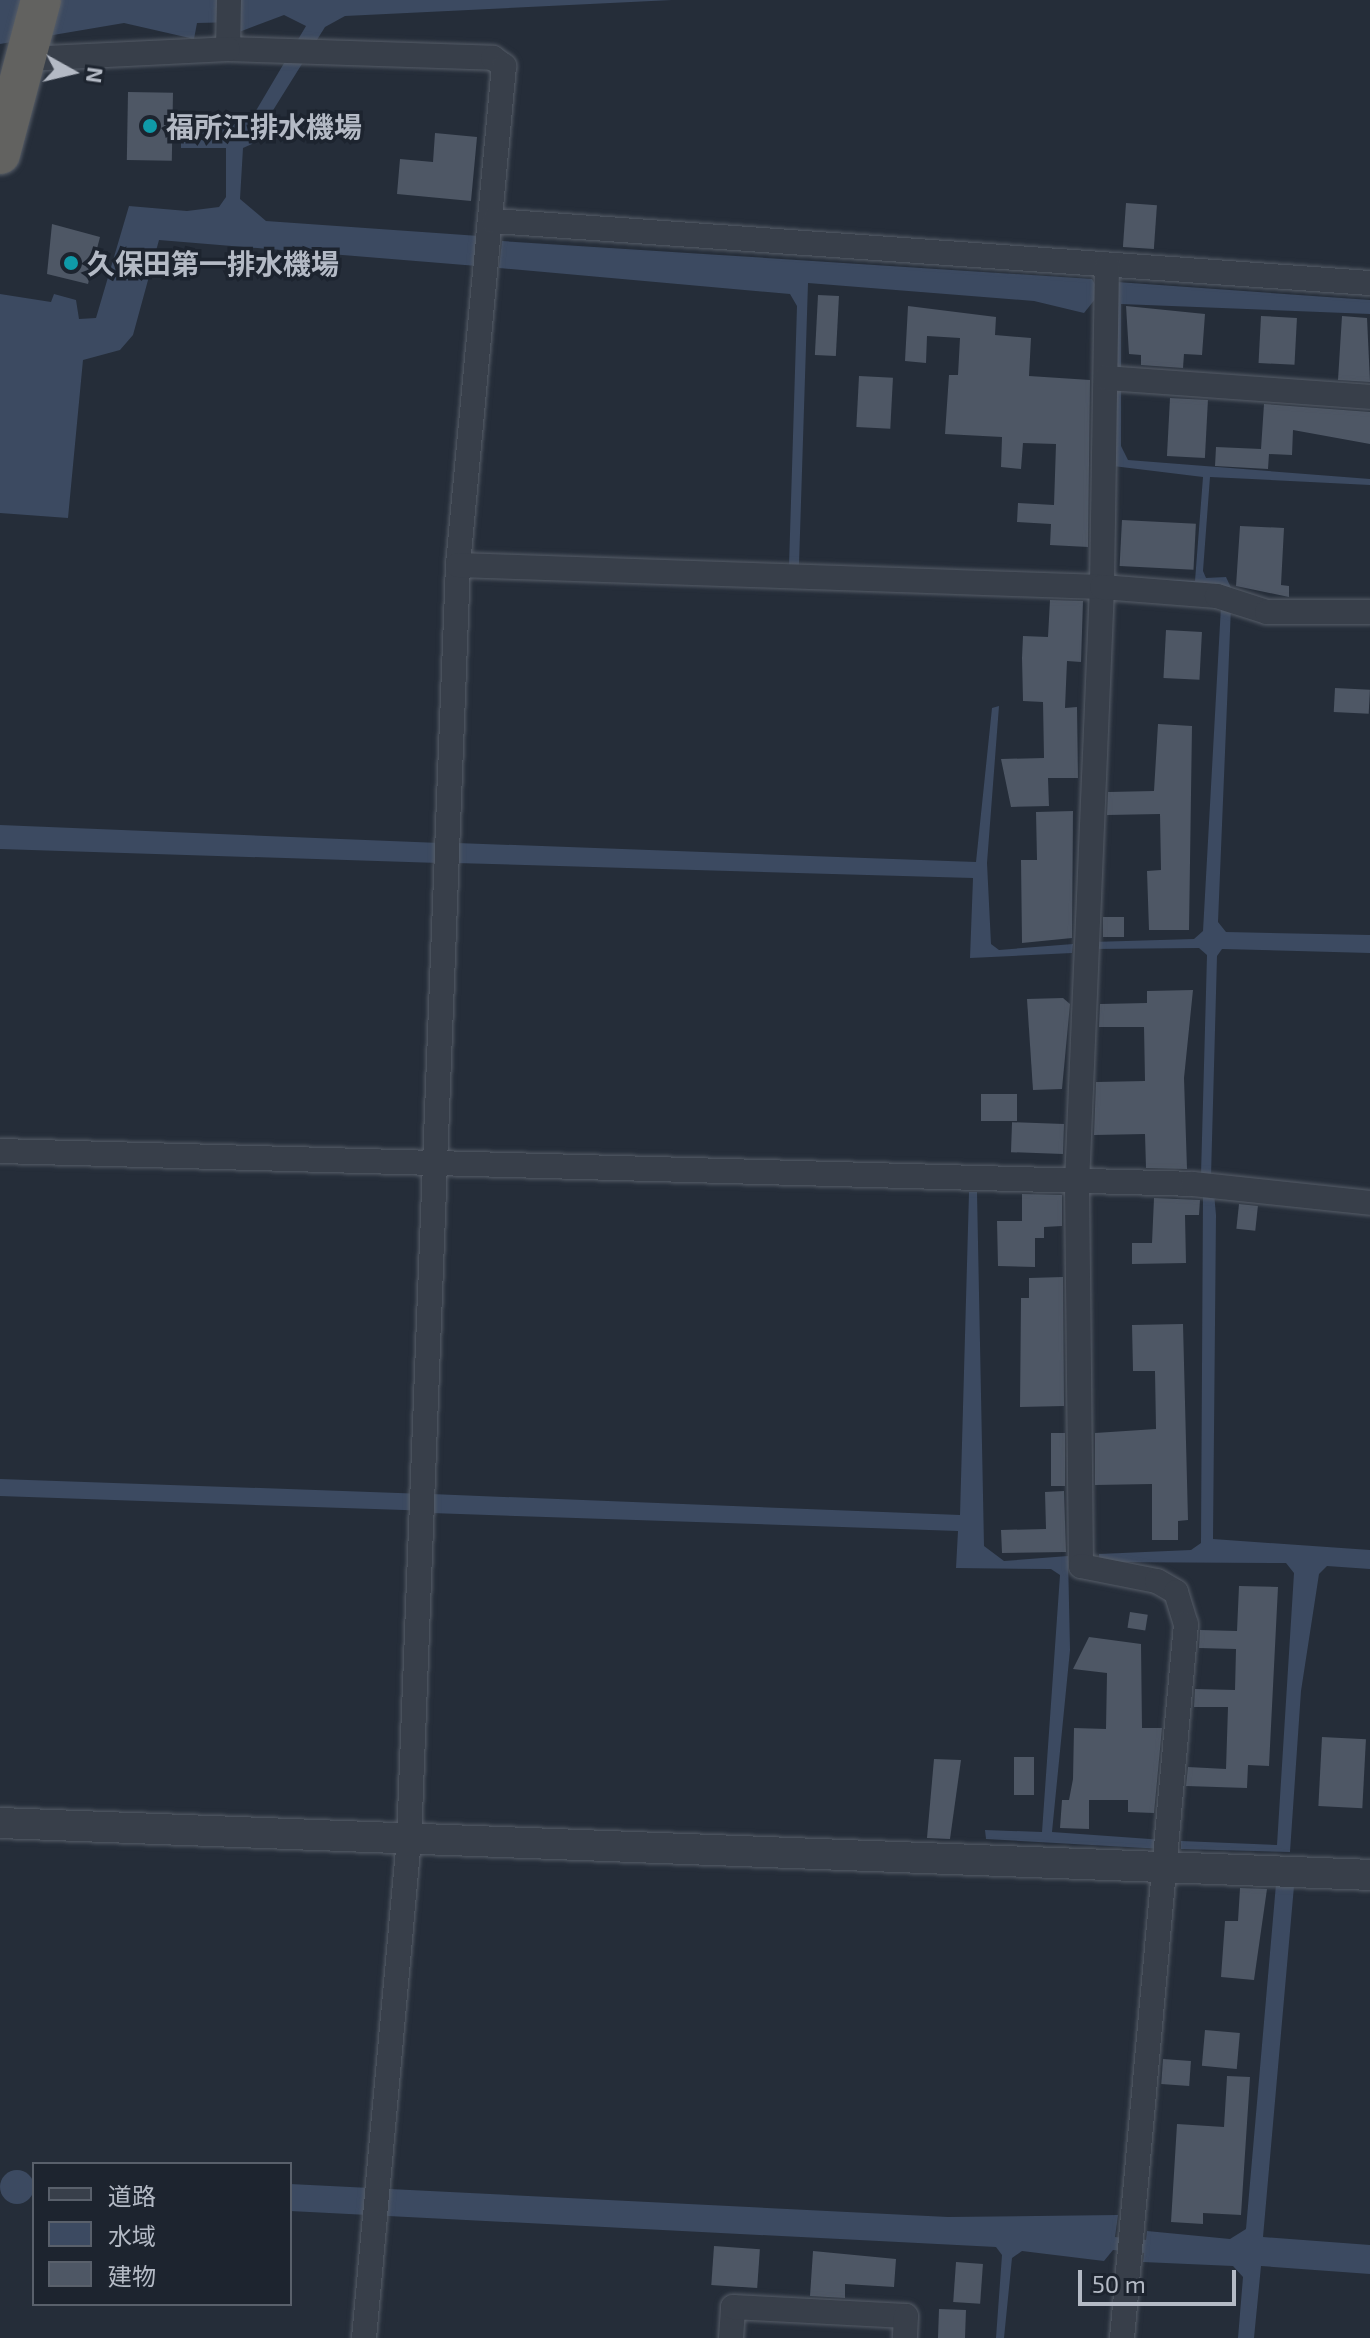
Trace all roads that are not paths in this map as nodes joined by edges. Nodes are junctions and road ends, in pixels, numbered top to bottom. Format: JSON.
{"nodes":[{"id":1,"x":41,"y":0,"type":"edge"},
{"id":2,"x":229,"y":0,"type":"edge"},
{"id":3,"x":228,"y":38,"type":"junction"},
{"id":4,"x":26,"y":59,"type":"junction"},
{"id":5,"x":0,"y":154,"type":"edge"},
{"id":6,"x":494,"y":221,"type":"junction"},
{"id":7,"x":1107,"y":265,"type":"junction"},
{"id":8,"x":1370,"y":283,"type":"edge"},
{"id":9,"x":1106,"y":378,"type":"junction"},
{"id":10,"x":1370,"y":397,"type":"edge"},
{"id":11,"x":458,"y":565,"type":"junction"},
{"id":12,"x":1102,"y":587,"type":"junction"},
{"id":13,"x":1370,"y":612,"type":"edge"},
{"id":14,"x":0,"y":1151,"type":"edge"},
{"id":15,"x":436,"y":1165,"type":"junction"},
{"id":16,"x":1077,"y":1183,"type":"junction"},
{"id":17,"x":1370,"y":1203,"type":"edge"},
{"id":18,"x":0,"y":1823,"type":"edge"},
{"id":19,"x":409,"y":1839,"type":"junction"},
{"id":20,"x":1169,"y":1868,"type":"junction"},
{"id":21,"x":1370,"y":1875,"type":"edge"},
{"id":22,"x":364,"y":2338,"type":"edge"},
{"id":23,"x":731,"y":2338,"type":"edge"},
{"id":24,"x":905,"y":2338,"type":"edge"},
{"id":25,"x":1122,"y":2338,"type":"edge"}],
"edges":[{"from":1,"to":4,"type":"highway"},
{"from":2,"to":3,"type":"street"},
{"from":3,"to":4,"type":"street"},
{"from":3,"to":6,"type":"street"},
{"from":4,"to":5,"type":"highway"},
{"from":6,"to":7,"type":"street"},
{"from":6,"to":11,"type":"street"},
{"from":7,"to":8,"type":"street"},
{"from":7,"to":9,"type":"street"},
{"from":9,"to":10,"type":"street"},
{"from":9,"to":12,"type":"street"},
{"from":11,"to":12,"type":"street"},
{"from":11,"to":15,"type":"street"},
{"from":12,"to":13,"type":"street"},
{"from":12,"to":16,"type":"street"},
{"from":14,"to":15,"type":"street"},
{"from":15,"to":16,"type":"street"},
{"from":15,"to":19,"type":"street"},
{"from":16,"to":17,"type":"street"},
{"from":16,"to":20,"type":"street"},
{"from":18,"to":19,"type":"street"},
{"from":19,"to":20,"type":"street"},
{"from":19,"to":22,"type":"street"},
{"from":20,"to":21,"type":"street"},
{"from":20,"to":25,"type":"street"},
{"from":23,"to":24,"type":"street"}]}
